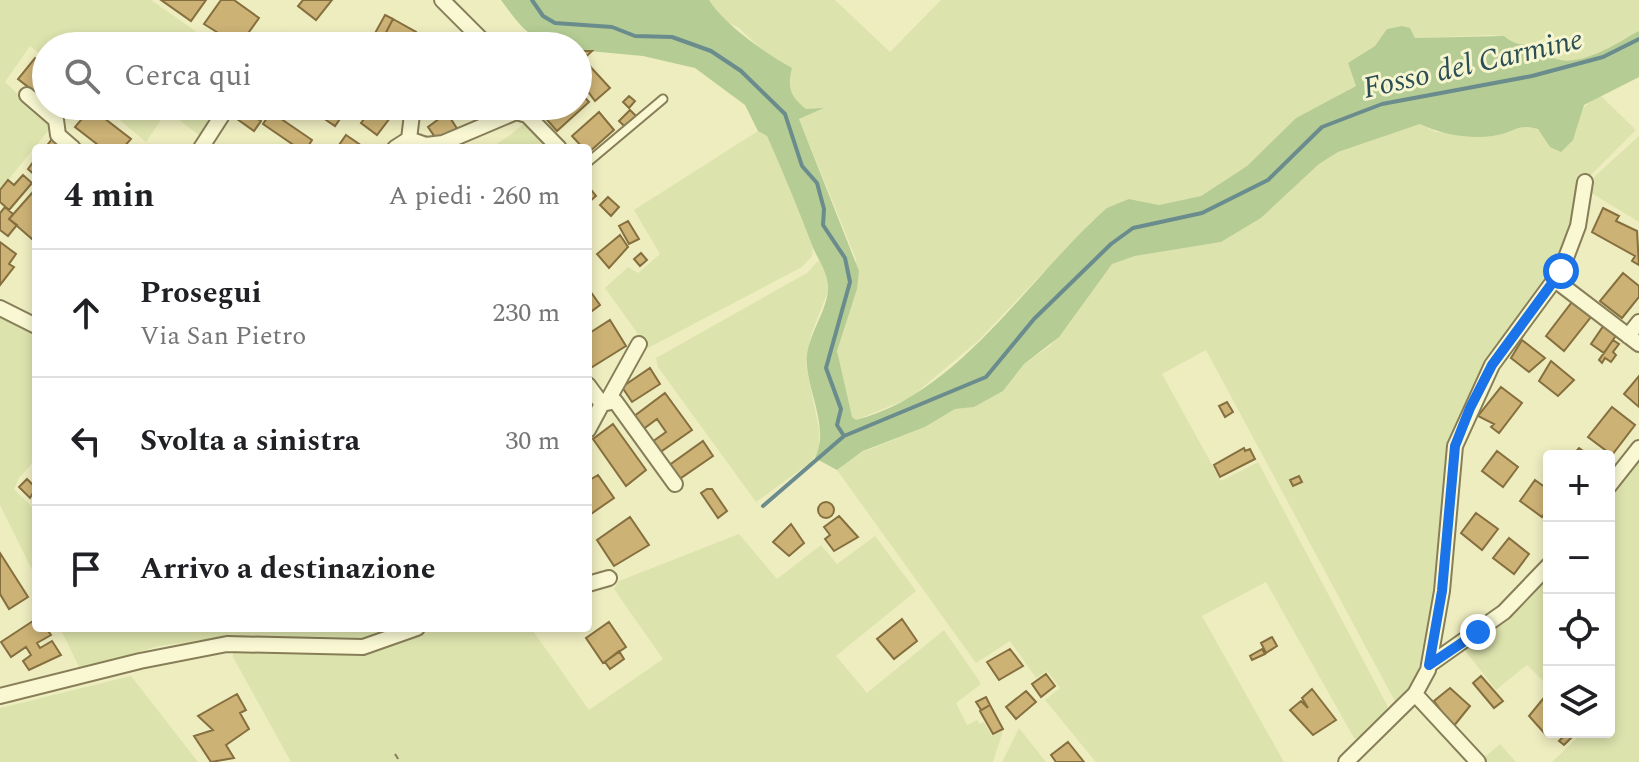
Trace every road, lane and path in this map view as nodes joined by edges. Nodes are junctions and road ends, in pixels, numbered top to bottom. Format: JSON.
{"nodes":[{"id":1,"x":442,"y":0,"type":"edge"},
{"id":2,"x":474,"y":32,"type":"edge"},
{"id":3,"x":27,"y":95,"type":"dead end"},
{"id":4,"x":32,"y":99,"type":"edge"},
{"id":5,"x":663,"y":99,"type":"dead end"},
{"id":6,"x":56,"y":120,"type":"edge"},
{"id":7,"x":219,"y":120,"type":"edge"},
{"id":8,"x":411,"y":120,"type":"edge"},
{"id":9,"x":497,"y":120,"type":"edge"},
{"id":10,"x":532,"y":120,"type":"edge"},
{"id":11,"x":409,"y":139,"type":"junction"},
{"id":12,"x":68,"y":144,"type":"edge"},
{"id":13,"x":204,"y":144,"type":"edge"},
{"id":14,"x":401,"y":144,"type":"edge"},
{"id":15,"x":423,"y":144,"type":"edge"},
{"id":16,"x":434,"y":144,"type":"edge"},
{"id":17,"x":555,"y":144,"type":"edge"},
{"id":18,"x":592,"y":159,"type":"edge"},
{"id":19,"x":1585,"y":182,"type":"dead end"},
{"id":20,"x":1555,"y":280,"type":"junction"},
{"id":21,"x":0,"y":308,"type":"edge"},
{"id":22,"x":1639,"y":322,"type":"edge"},
{"id":23,"x":32,"y":324,"type":"edge"},
{"id":24,"x":1634,"y":340,"type":"edge"},
{"id":25,"x":639,"y":344,"type":"dead end"},
{"id":26,"x":592,"y":389,"type":"edge"},
{"id":27,"x":605,"y":402,"type":"junction"},
{"id":28,"x":592,"y":423,"type":"edge"},
{"id":29,"x":1639,"y":448,"type":"edge"},
{"id":30,"x":1615,"y":478,"type":"edge"},
{"id":31,"x":675,"y":484,"type":"dead end"},
{"id":32,"x":1543,"y":571,"type":"edge"},
{"id":33,"x":609,"y":578,"type":"dead end"},
{"id":34,"x":592,"y":583,"type":"edge"},
{"id":35,"x":406,"y":632,"type":"edge"},
{"id":36,"x":1429,"y":665,"type":"junction"},
{"id":37,"x":1415,"y":694,"type":"junction"},
{"id":38,"x":0,"y":696,"type":"edge"},
{"id":39,"x":395,"y":754,"type":"dead end"},
{"id":40,"x":400,"y":762,"type":"edge"},
{"id":41,"x":1346,"y":762,"type":"edge"},
{"id":42,"x":1478,"y":762,"type":"edge"}],
"edges":[{"from":1,"to":2,"type":"street"},
{"from":3,"to":4,"type":"street"},
{"from":5,"to":18,"type":"lane"},
{"from":6,"to":12,"type":"street"},
{"from":7,"to":13,"type":"street"},
{"from":8,"to":11,"type":"street"},
{"from":9,"to":16,"type":"street"},
{"from":10,"to":17,"type":"street"},
{"from":11,"to":14,"type":"street"},
{"from":11,"to":15,"type":"street"},
{"from":19,"to":20,"type":"street"},
{"from":20,"to":24,"type":"street"},
{"from":20,"to":36,"type":"street"},
{"from":21,"to":23,"type":"street"},
{"from":22,"to":24,"type":"street"},
{"from":25,"to":27,"type":"street"},
{"from":26,"to":27,"type":"street"},
{"from":27,"to":28,"type":"street"},
{"from":27,"to":31,"type":"street"},
{"from":29,"to":30,"type":"street"},
{"from":32,"to":36,"type":"street"},
{"from":33,"to":34,"type":"street"},
{"from":35,"to":38,"type":"street"},
{"from":36,"to":37,"type":"street"},
{"from":37,"to":41,"type":"street"},
{"from":37,"to":42,"type":"street"},
{"from":39,"to":40,"type":"path"}]}
